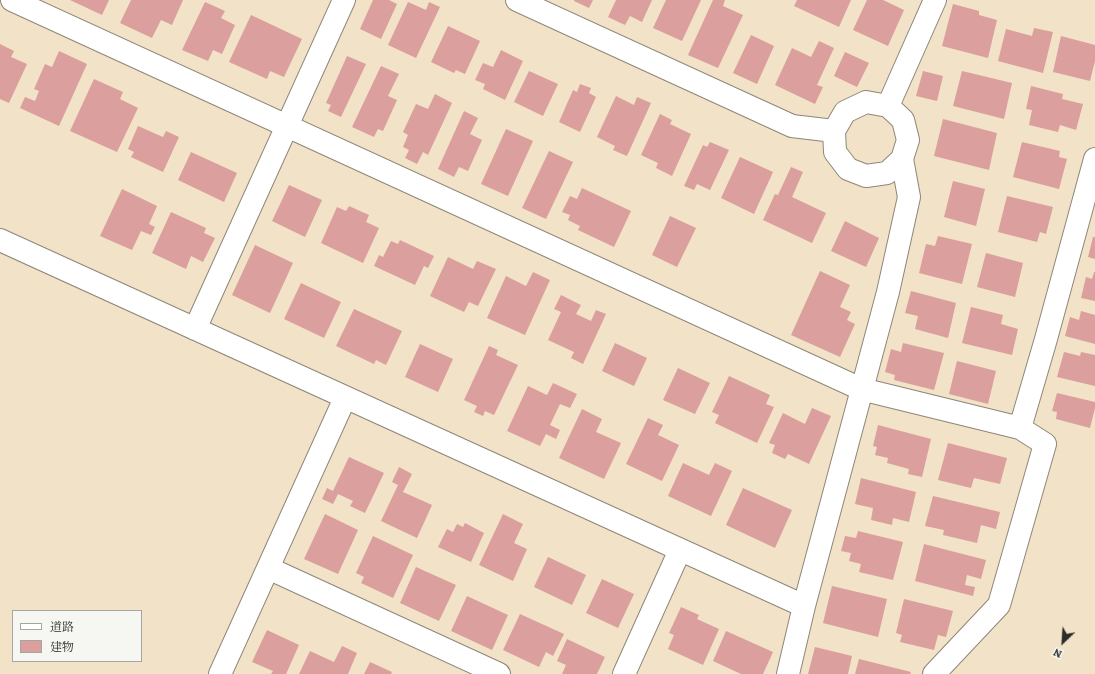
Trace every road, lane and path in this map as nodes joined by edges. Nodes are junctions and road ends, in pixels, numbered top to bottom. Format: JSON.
{"nodes":[{"id":1,"x":12,"y":0,"type":"edge"},
{"id":2,"x":344,"y":0,"type":"edge"},
{"id":3,"x":517,"y":0,"type":"edge"},
{"id":4,"x":935,"y":0,"type":"edge"},
{"id":5,"x":888,"y":106,"type":"junction"},
{"id":6,"x":287,"y":125,"type":"junction"},
{"id":7,"x":834,"y":132,"type":"junction"},
{"id":8,"x":902,"y":159,"type":"junction"},
{"id":9,"x":1095,"y":159,"type":"edge"},
{"id":10,"x":0,"y":240,"type":"edge"},
{"id":11,"x":195,"y":329,"type":"junction"},
{"id":12,"x":861,"y":389,"type":"junction"},
{"id":13,"x":345,"y":398,"type":"junction"},
{"id":14,"x":1020,"y":428,"type":"junction"},
{"id":15,"x":680,"y":550,"type":"junction"},
{"id":16,"x":268,"y":568,"type":"junction"},
{"id":17,"x":804,"y":606,"type":"junction"},
{"id":18,"x":220,"y":674,"type":"edge"},
{"id":19,"x":499,"y":674,"type":"edge"},
{"id":20,"x":624,"y":674,"type":"edge"},
{"id":21,"x":788,"y":674,"type":"edge"},
{"id":22,"x":934,"y":674,"type":"edge"}],
"edges":[{"from":1,"to":6,"type":"street"},
{"from":2,"to":6,"type":"street"},
{"from":3,"to":7,"type":"street"},
{"from":4,"to":5,"type":"street"},
{"from":5,"to":7,"type":"street"},
{"from":5,"to":8,"type":"street"},
{"from":6,"to":11,"type":"street"},
{"from":6,"to":12,"type":"street"},
{"from":7,"to":8,"type":"street"},
{"from":8,"to":12,"type":"street"},
{"from":9,"to":14,"type":"street"},
{"from":10,"to":11,"type":"street"},
{"from":11,"to":13,"type":"street"},
{"from":12,"to":14,"type":"street"},
{"from":12,"to":17,"type":"street"},
{"from":13,"to":15,"type":"street"},
{"from":13,"to":16,"type":"street"},
{"from":14,"to":22,"type":"street"},
{"from":15,"to":17,"type":"street"},
{"from":15,"to":20,"type":"street"},
{"from":16,"to":18,"type":"street"},
{"from":16,"to":19,"type":"street"},
{"from":17,"to":21,"type":"street"}]}
